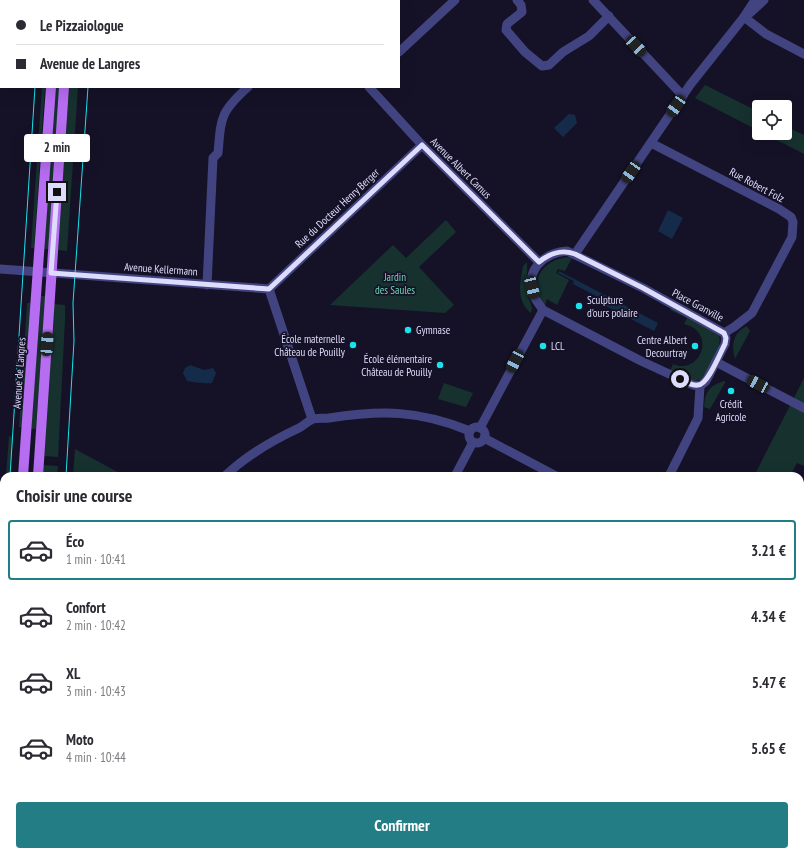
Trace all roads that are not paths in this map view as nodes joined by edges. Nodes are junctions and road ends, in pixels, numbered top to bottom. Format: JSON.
{"nodes":[{"id":1,"x":454,"y":0,"type":"edge"},
{"id":2,"x":517,"y":0,"type":"edge"},
{"id":3,"x":593,"y":0,"type":"edge"},
{"id":4,"x":755,"y":0,"type":"edge"},
{"id":5,"x":764,"y":0,"type":"edge"},
{"id":6,"x":608,"y":16,"type":"junction"},
{"id":7,"x":744,"y":17,"type":"junction"},
{"id":8,"x":400,"y":51,"type":"edge"},
{"id":9,"x":804,"y":54,"type":"edge"},
{"id":10,"x":51,"y":88,"type":"edge"},
{"id":11,"x":64,"y":88,"type":"edge"},
{"id":12,"x":247,"y":88,"type":"edge"},
{"id":13,"x":370,"y":88,"type":"edge"},
{"id":14,"x":683,"y":96,"type":"junction"},
{"id":15,"x":651,"y":143,"type":"junction"},
{"id":16,"x":422,"y":145,"type":"junction"},
{"id":17,"x":575,"y":254,"type":"junction"},
{"id":18,"x":539,"y":262,"type":"junction"},
{"id":19,"x":0,"y":269,"type":"edge"},
{"id":20,"x":38,"y":271,"type":"junction"},
{"id":21,"x":51,"y":273,"type":"junction"},
{"id":22,"x":207,"y":285,"type":"junction"},
{"id":23,"x":269,"y":289,"type":"junction"},
{"id":24,"x":543,"y":310,"type":"junction"},
{"id":25,"x":724,"y":333,"type":"junction"},
{"id":26,"x":716,"y":362,"type":"junction"},
{"id":27,"x":700,"y":386,"type":"junction"},
{"id":28,"x":804,"y":408,"type":"edge"},
{"id":29,"x":312,"y":419,"type":"junction"},
{"id":30,"x":480,"y":428,"type":"junction"},
{"id":31,"x":470,"y":431,"type":"junction"},
{"id":32,"x":484,"y":438,"type":"junction"},
{"id":33,"x":473,"y":442,"type":"junction"},
{"id":34,"x":23,"y":472,"type":"edge"},
{"id":35,"x":38,"y":472,"type":"edge"},
{"id":36,"x":230,"y":472,"type":"edge"},
{"id":37,"x":457,"y":472,"type":"edge"},
{"id":38,"x":548,"y":472,"type":"edge"},
{"id":39,"x":671,"y":472,"type":"edge"},
{"id":40,"x":0,"y":823,"type":"edge"},
{"id":41,"x":0,"y":856,"type":"edge"}],
"edges":[{"from":1,"to":8,"type":"street"},
{"from":2,"to":6,"type":"street"},
{"from":3,"to":6,"type":"street"},
{"from":4,"to":7,"type":"street"},
{"from":5,"to":7,"type":"street"},
{"from":6,"to":14,"type":"street"},
{"from":7,"to":9,"type":"street"},
{"from":7,"to":14,"type":"street"},
{"from":10,"to":20,"type":"main road","name":"Avenue de Langres"},
{"from":11,"to":21,"type":"main road"},
{"from":12,"to":22,"type":"street"},
{"from":13,"to":16,"type":"street","name":"Avenue Albert Camus"},
{"from":14,"to":15,"type":"street"},
{"from":15,"to":17,"type":"street"},
{"from":15,"to":25,"type":"street","name":"Rue Robert Folz"},
{"from":16,"to":18,"type":"street","name":"Avenue Albert Camus"},
{"from":16,"to":23,"type":"street","name":"Rue du Docteur Henry Berger"},
{"from":17,"to":18,"type":"street","name":"Place Granville"},
{"from":17,"to":25,"type":"street","name":"Place Granville"},
{"from":18,"to":24,"type":"street"},
{"from":19,"to":20,"type":"street"},
{"from":20,"to":21,"type":"street"},
{"from":20,"to":34,"type":"main road","name":"Avenue de Langres"},
{"from":21,"to":22,"type":"street","name":"Avenue Kellermann"},
{"from":21,"to":35,"type":"main road"},
{"from":22,"to":23,"type":"street","name":"Avenue Kellermann"},
{"from":23,"to":29,"type":"street"},
{"from":24,"to":27,"type":"street"},
{"from":24,"to":30,"type":"street"},
{"from":25,"to":26,"type":"street","name":"Place Granville"},
{"from":26,"to":27,"type":"street","name":"Place Granville"},
{"from":26,"to":28,"type":"street"},
{"from":27,"to":39,"type":"street"},
{"from":29,"to":31,"type":"street"},
{"from":29,"to":36,"type":"street"},
{"from":30,"to":31,"type":"street"},
{"from":30,"to":32,"type":"street"},
{"from":31,"to":33,"type":"street"},
{"from":32,"to":33,"type":"street"},
{"from":32,"to":38,"type":"street"},
{"from":33,"to":37,"type":"street"},
{"from":40,"to":41,"type":"main road"}]}
